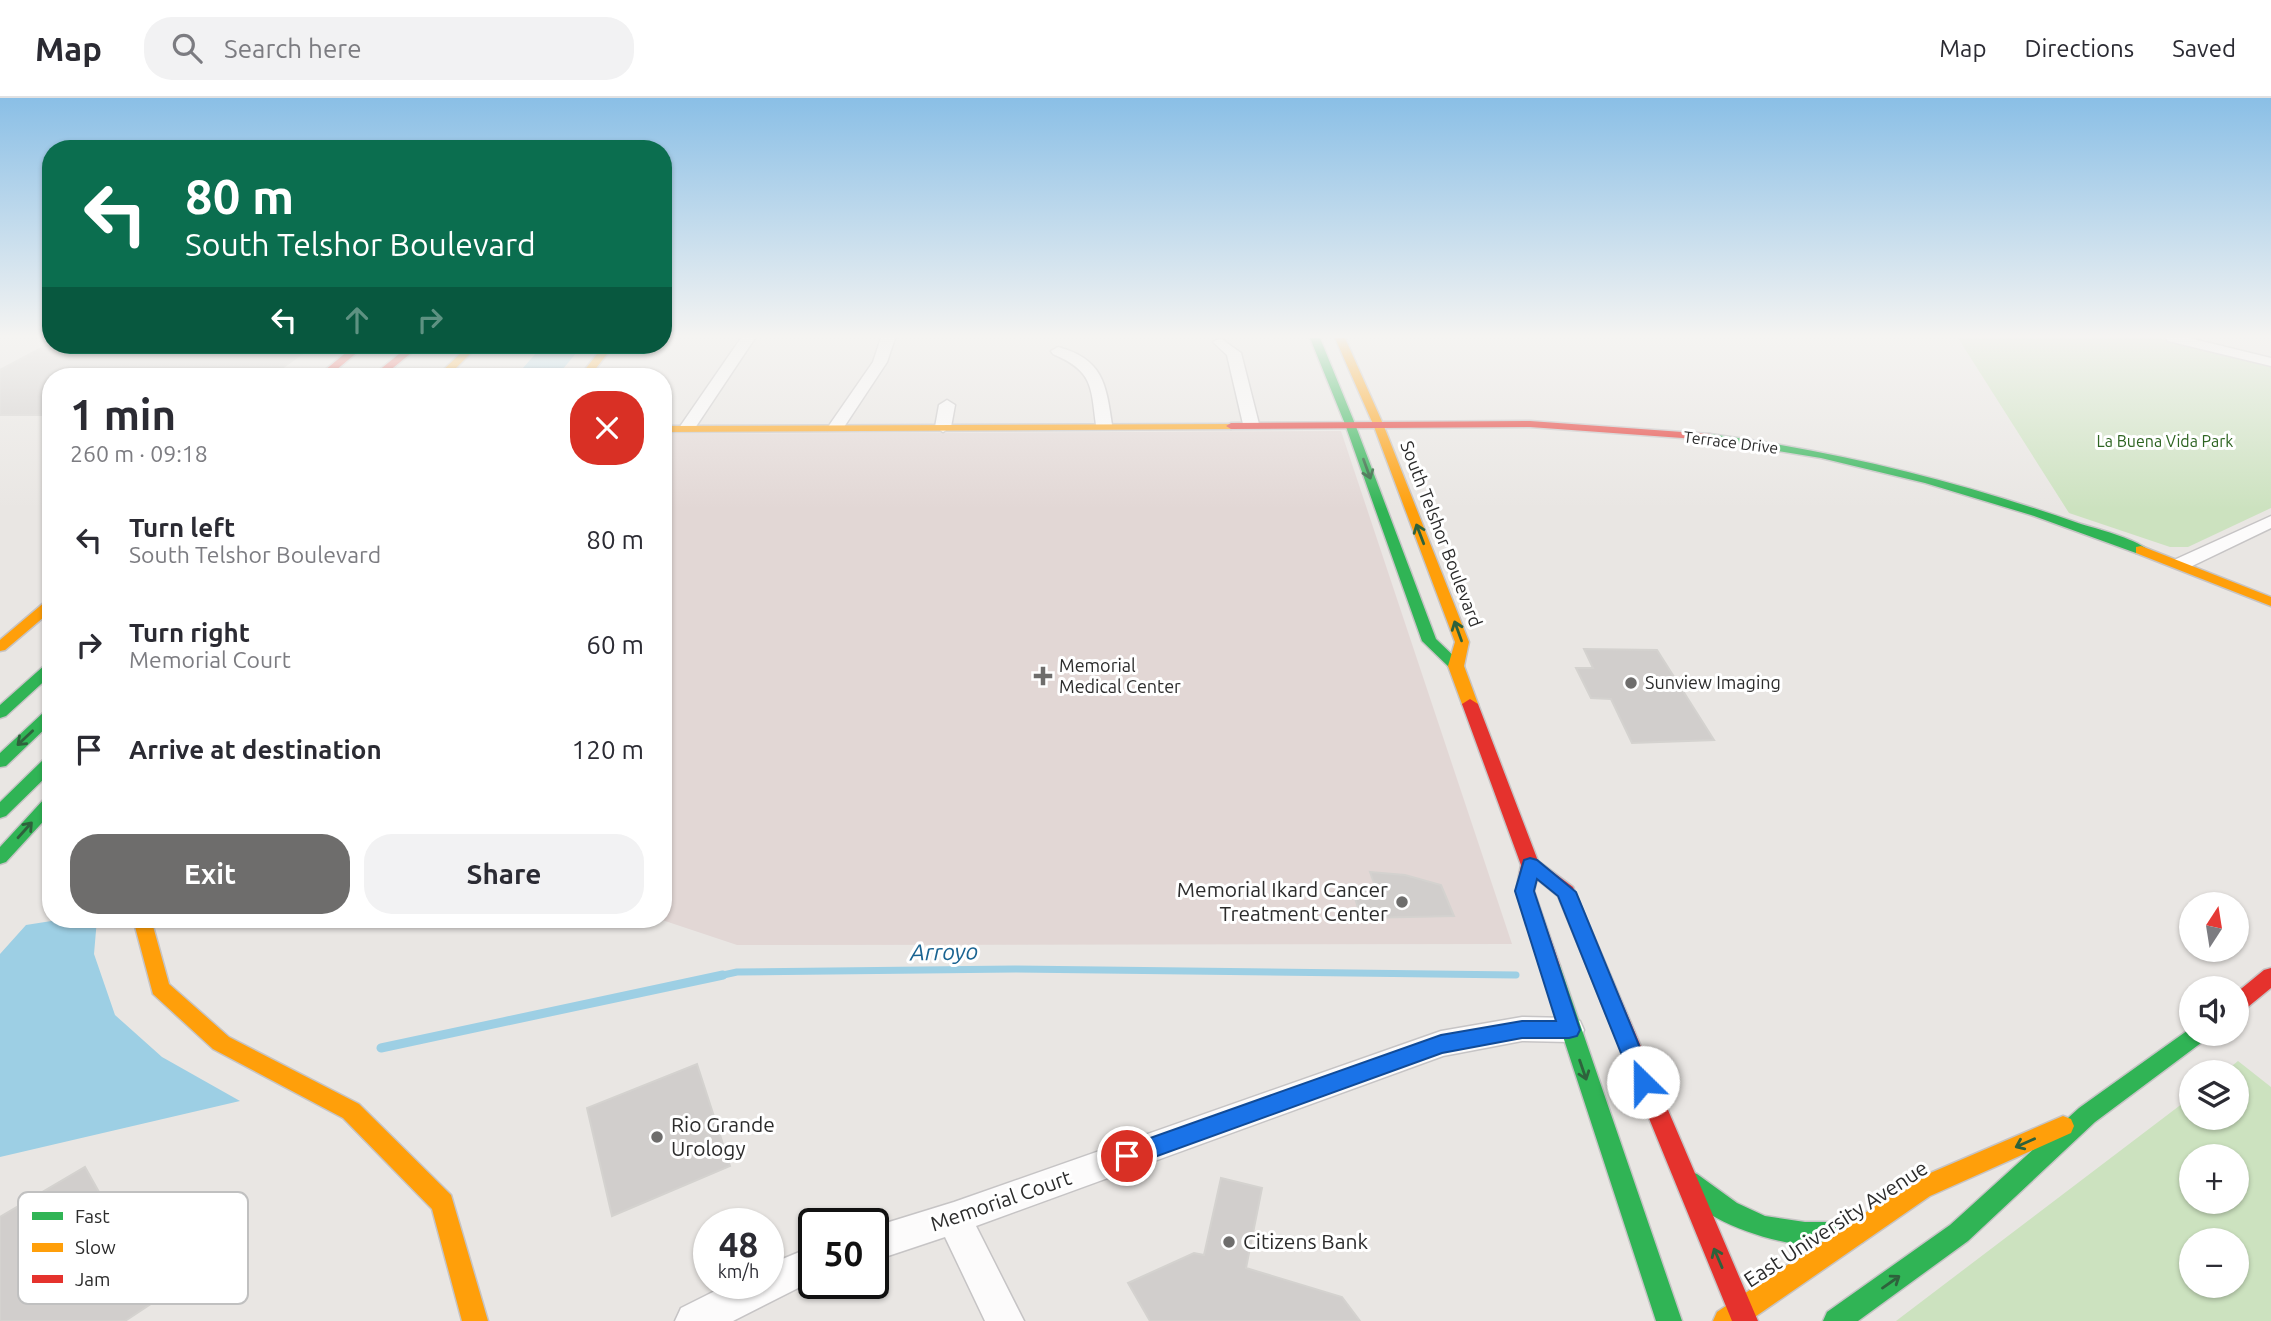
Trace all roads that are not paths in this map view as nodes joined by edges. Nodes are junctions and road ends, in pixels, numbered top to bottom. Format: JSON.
{"nodes":[{"id":1,"x":709,"y":395,"type":"edge"},
{"id":2,"x":858,"y":395,"type":"edge"},
{"id":3,"x":1100,"y":395,"type":"edge"},
{"id":4,"x":1244,"y":395,"type":"edge"},
{"id":5,"x":1338,"y":395,"type":"edge"},
{"id":6,"x":1365,"y":395,"type":"edge"},
{"id":7,"x":947,"y":405,"type":"dead end"},
{"id":8,"x":1251,"y":424,"type":"junction"},
{"id":9,"x":1350,"y":424,"type":"junction"},
{"id":10,"x":1378,"y":424,"type":"junction"},
{"id":11,"x":1104,"y":425,"type":"junction"},
{"id":12,"x":836,"y":427,"type":"junction"},
{"id":13,"x":943,"y":427,"type":"junction"},
{"id":14,"x":687,"y":428,"type":"junction"},
{"id":15,"x":672,"y":429,"type":"edge"},
{"id":16,"x":2271,"y":521,"type":"edge"},
{"id":17,"x":2181,"y":564,"type":"junction"},
{"id":18,"x":1413,"y":597,"type":"junction"},
{"id":19,"x":1445,"y":597,"type":"junction"},
{"id":20,"x":2271,"y":602,"type":"edge"},
{"id":21,"x":42,"y":612,"type":"edge"},
{"id":22,"x":0,"y":647,"type":"edge"},
{"id":23,"x":1457,"y":666,"type":"junction"},
{"id":24,"x":42,"y":675,"type":"edge"},
{"id":25,"x":0,"y":713,"type":"edge"},
{"id":26,"x":42,"y":722,"type":"edge"},
{"id":27,"x":0,"y":762,"type":"edge"},
{"id":28,"x":42,"y":771,"type":"edge"},
{"id":29,"x":0,"y":812,"type":"edge"},
{"id":30,"x":42,"y":812,"type":"edge"},
{"id":31,"x":0,"y":858,"type":"edge"},
{"id":32,"x":1530,"y":865,"type":"junction"},
{"id":33,"x":144,"y":928,"type":"edge"},
{"id":34,"x":2271,"y":976,"type":"edge"},
{"id":35,"x":2249,"y":994,"type":"edge"},
{"id":36,"x":1569,"y":1030,"type":"junction"},
{"id":37,"x":2182,"y":1046,"type":"edge"},
{"id":38,"x":2087,"y":1115,"type":"junction"},
{"id":39,"x":1683,"y":1177,"type":"junction"},
{"id":40,"x":954,"y":1218,"type":"junction"},
{"id":41,"x":1854,"y":1234,"type":"junction"},
{"id":42,"x":889,"y":1239,"type":"edge"},
{"id":43,"x":798,"y":1271,"type":"edge"},
{"id":44,"x":1743,"y":1316,"type":"edge"},
{"id":45,"x":475,"y":1321,"type":"edge"},
{"id":46,"x":694,"y":1321,"type":"edge"},
{"id":47,"x":1005,"y":1321,"type":"edge"},
{"id":48,"x":1669,"y":1321,"type":"edge"},
{"id":49,"x":1726,"y":1321,"type":"edge"},
{"id":50,"x":1836,"y":1321,"type":"edge"}],
"edges":[{"from":1,"to":14,"type":"street"},
{"from":2,"to":12,"type":"street"},
{"from":3,"to":11,"type":"street"},
{"from":4,"to":8,"type":"street"},
{"from":5,"to":9,"type":"main road"},
{"from":6,"to":10,"type":"main road","name":"South Telshor Boulevard"},
{"from":7,"to":13,"type":"street"},
{"from":8,"to":9,"type":"main road","name":"Terrace Drive"},
{"from":8,"to":11,"type":"main road","name":"Terrace Drive"},
{"from":9,"to":10,"type":"main road","name":"Terrace Drive"},
{"from":9,"to":18,"type":"main road","one_way":true},
{"from":10,"to":17,"type":"main road","name":"Terrace Drive"},
{"from":19,"to":10,"type":"main road","name":"South Telshor Boulevard","one_way":true},
{"from":11,"to":13,"type":"main road","name":"Terrace Drive"},
{"from":12,"to":13,"type":"main road","name":"Terrace Drive"},
{"from":12,"to":14,"type":"main road","name":"Terrace Drive"},
{"from":14,"to":15,"type":"main road","name":"Terrace Drive"},
{"from":16,"to":17,"type":"street"},
{"from":17,"to":20,"type":"main road","name":"Terrace Drive"},
{"from":18,"to":19,"type":"main road"},
{"from":18,"to":23,"type":"main road"},
{"from":23,"to":19,"type":"main road","name":"South Telshor Boulevard","one_way":true},
{"from":21,"to":22,"type":"main road"},
{"from":23,"to":32,"type":"main road","name":"South Telshor Boulevard"},
{"from":24,"to":25,"type":"main road"},
{"from":26,"to":27,"type":"main road","one_way":true},
{"from":28,"to":29,"type":"main road"},
{"from":31,"to":30,"type":"main road","one_way":true},
{"from":32,"to":36,"type":"main road","name":"South Telshor Boulevard"},
{"from":32,"to":39,"type":"main road"},
{"from":33,"to":45,"type":"main road"},
{"from":34,"to":35,"type":"main road"},
{"from":36,"to":40,"type":"street","name":"Memorial Court"},
{"from":36,"to":48,"type":"main road","name":"South Telshor Boulevard","one_way":true},
{"from":37,"to":38,"type":"main road","name":"East University Avenue"},
{"from":38,"to":41,"type":"main road","name":"East University Avenue","one_way":true},
{"from":50,"to":38,"type":"main road","name":"East University Avenue","one_way":true},
{"from":39,"to":41,"type":"main road"},
{"from":44,"to":39,"type":"main road","one_way":true},
{"from":40,"to":42,"type":"street","name":"Memorial Court"},
{"from":40,"to":47,"type":"street"},
{"from":41,"to":44,"type":"main road","name":"East University Avenue"},
{"from":43,"to":46,"type":"street"},
{"from":44,"to":49,"type":"main road","name":"East University Avenue"}]}
